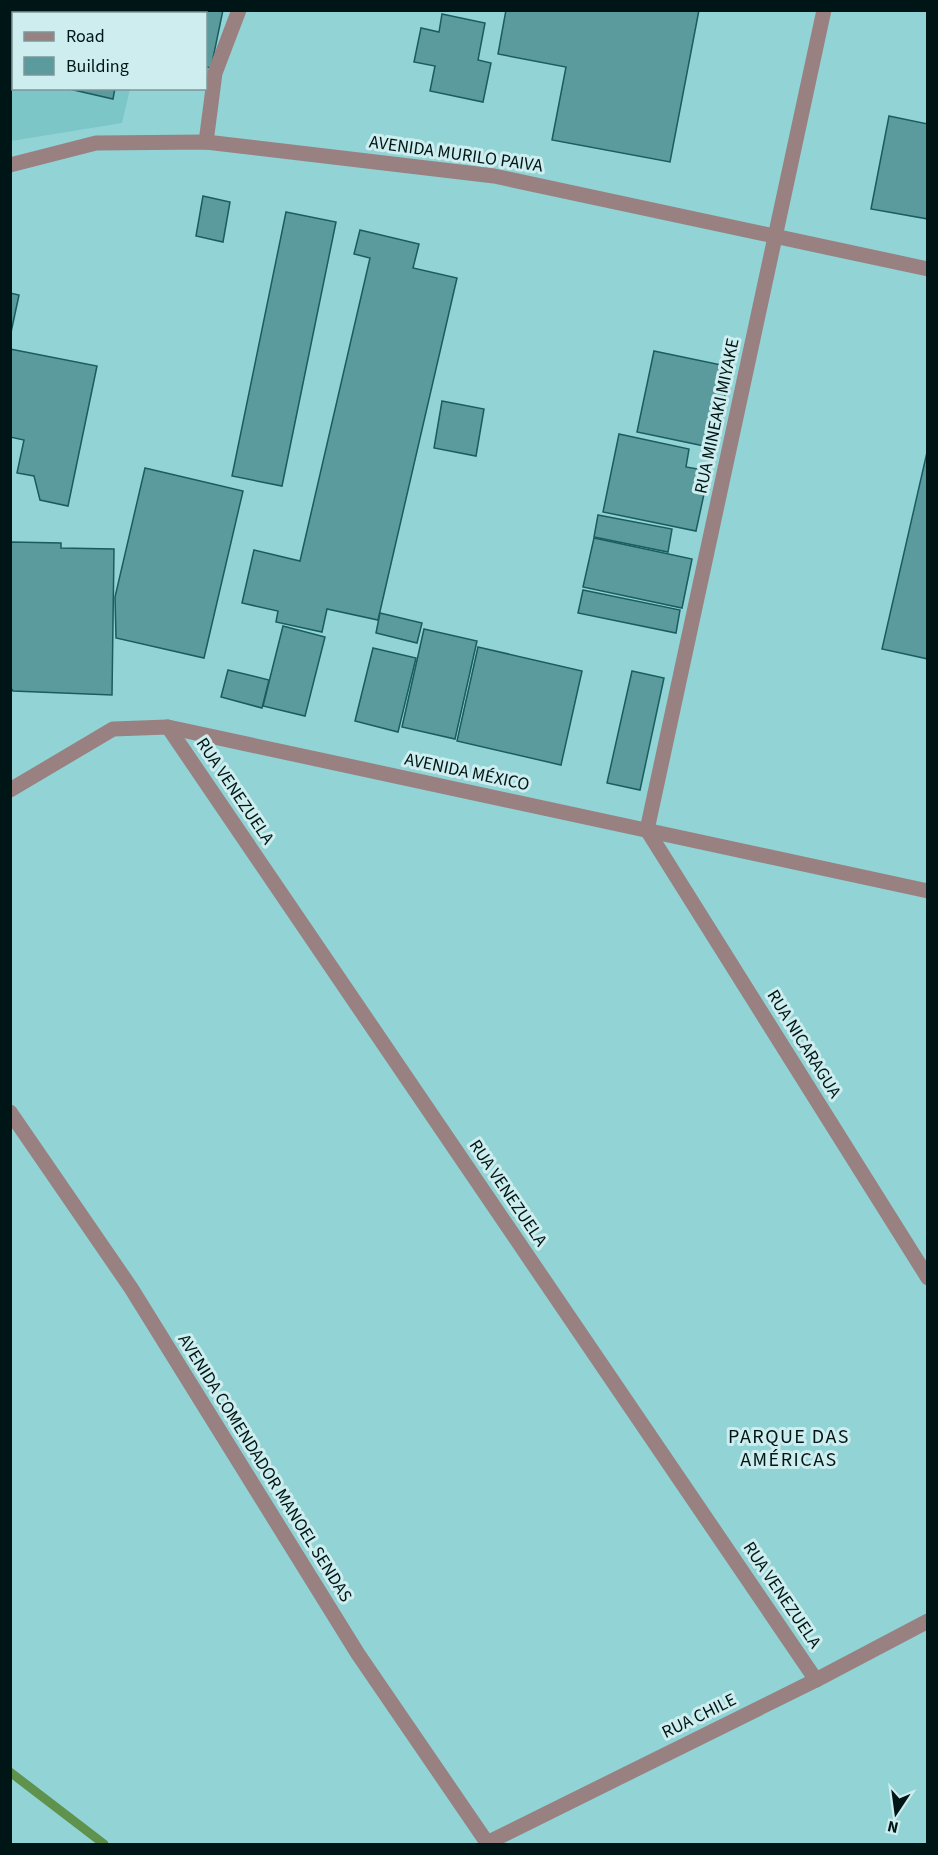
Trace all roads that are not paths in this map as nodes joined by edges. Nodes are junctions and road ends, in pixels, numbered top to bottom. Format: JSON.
{"nodes":[{"id":1,"x":239,"y":10,"type":"edge"},
{"id":2,"x":824,"y":10,"type":"edge"},
{"id":3,"x":206,"y":142,"type":"junction"},
{"id":4,"x":10,"y":165,"type":"edge"},
{"id":5,"x":775,"y":236,"type":"junction"},
{"id":6,"x":927,"y":269,"type":"edge"},
{"id":7,"x":168,"y":728,"type":"junction"},
{"id":8,"x":10,"y":790,"type":"edge"},
{"id":9,"x":648,"y":830,"type":"junction"},
{"id":10,"x":927,"y":891,"type":"edge"},
{"id":11,"x":10,"y":1112,"type":"edge"},
{"id":12,"x":927,"y":1278,"type":"edge"},
{"id":13,"x":927,"y":1621,"type":"edge"},
{"id":14,"x":816,"y":1680,"type":"junction"},
{"id":15,"x":487,"y":1844,"type":"edge"}],
"edges":[{"from":1,"to":3,"type":"street"},
{"from":2,"to":5,"type":"street","name":"RUA MINEAKI MIYAKE"},
{"from":3,"to":4,"type":"street","name":"AVENIDA MURILO PAIVA"},
{"from":3,"to":5,"type":"street","name":"AVENIDA MURILO PAIVA"},
{"from":5,"to":6,"type":"street","name":"AVENIDA MURILO PAIVA"},
{"from":5,"to":9,"type":"street","name":"RUA MINEAKI MIYAKE"},
{"from":7,"to":8,"type":"street","name":"AVENIDA MÉXICO"},
{"from":7,"to":9,"type":"street","name":"AVENIDA MÉXICO"},
{"from":7,"to":14,"type":"street","name":"RUA VENEZUELA"},
{"from":9,"to":10,"type":"street","name":"AVENIDA MÉXICO"},
{"from":9,"to":12,"type":"street","name":"RUA NICARAGUA"},
{"from":11,"to":15,"type":"street","name":"AVENIDA COMENDADOR MANOEL SENDAS"},
{"from":13,"to":14,"type":"street","name":"RUA CHILE"},
{"from":14,"to":15,"type":"street","name":"RUA CHILE"}]}
